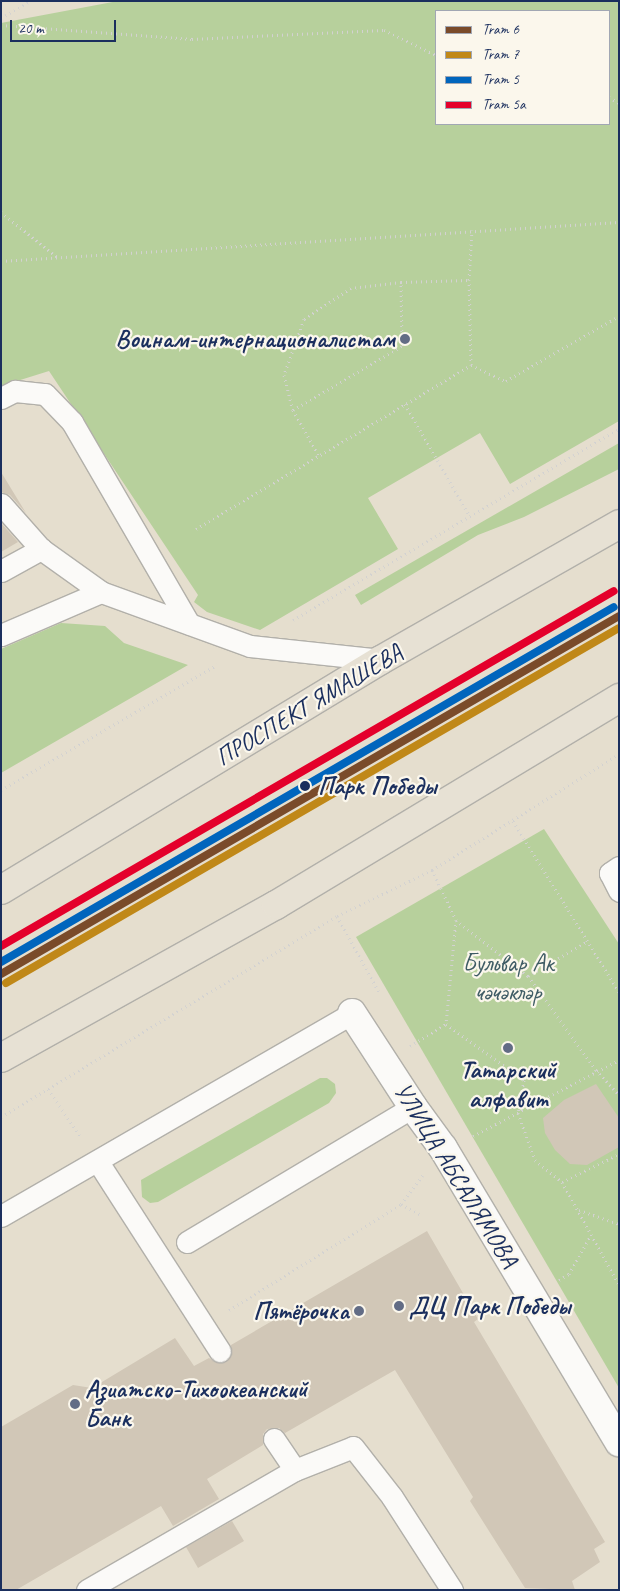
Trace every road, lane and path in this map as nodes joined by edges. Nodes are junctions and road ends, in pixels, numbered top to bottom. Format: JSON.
{"nodes":[{"id":1,"x":30,"y":1,"type":"edge"},
{"id":2,"x":1,"y":18,"type":"edge"},
{"id":3,"x":1,"y":25,"type":"edge"},
{"id":4,"x":435,"y":55,"type":"edge"},
{"id":5,"x":1,"y":212,"type":"edge"},
{"id":6,"x":619,"y":222,"type":"edge"},
{"id":7,"x":472,"y":230,"type":"junction"},
{"id":8,"x":58,"y":258,"type":"junction"},
{"id":9,"x":1,"y":261,"type":"edge"},
{"id":10,"x":469,"y":280,"type":"junction"},
{"id":11,"x":401,"y":282,"type":"junction"},
{"id":12,"x":619,"y":316,"type":"edge"},
{"id":13,"x":471,"y":365,"type":"junction"},
{"id":14,"x":1,"y":398,"type":"edge"},
{"id":15,"x":405,"y":404,"type":"junction"},
{"id":16,"x":293,"y":410,"type":"junction"},
{"id":17,"x":619,"y":429,"type":"edge"},
{"id":18,"x":319,"y":456,"type":"junction"},
{"id":19,"x":1,"y":504,"type":"edge"},
{"id":20,"x":469,"y":515,"type":"junction"},
{"id":21,"x":619,"y":524,"type":"edge"},
{"id":22,"x":196,"y":529,"type":"dead end"},
{"id":23,"x":41,"y":549,"type":"junction"},
{"id":24,"x":1,"y":571,"type":"edge"},
{"id":25,"x":102,"y":592,"type":"junction"},
{"id":26,"x":189,"y":624,"type":"junction"},
{"id":27,"x":1,"y":635,"type":"edge"},
{"id":28,"x":250,"y":646,"type":"junction"},
{"id":29,"x":381,"y":660,"type":"junction"},
{"id":30,"x":619,"y":698,"type":"edge"},
{"id":31,"x":619,"y":754,"type":"edge"},
{"id":32,"x":1,"y":790,"type":"edge"},
{"id":33,"x":514,"y":821,"type":"junction"},
{"id":34,"x":619,"y":867,"type":"edge"},
{"id":35,"x":432,"y":870,"type":"junction"},
{"id":36,"x":1,"y":890,"type":"edge"},
{"id":37,"x":619,"y":891,"type":"edge"},
{"id":38,"x":456,"y":920,"type":"junction"},
{"id":39,"x":588,"y":941,"type":"junction"},
{"id":40,"x":528,"y":976,"type":"junction"},
{"id":41,"x":619,"y":992,"type":"edge"},
{"id":42,"x":352,"y":1013,"type":"joint"},
{"id":43,"x":446,"y":1024,"type":"junction"},
{"id":44,"x":410,"y":1047,"type":"dead end"},
{"id":45,"x":1,"y":1058,"type":"edge"},
{"id":46,"x":619,"y":1060,"type":"edge"},
{"id":47,"x":596,"y":1070,"type":"junction"},
{"id":48,"x":48,"y":1089,"type":"junction"},
{"id":49,"x":619,"y":1095,"type":"edge"},
{"id":50,"x":413,"y":1108,"type":"junction"},
{"id":51,"x":518,"y":1113,"type":"junction"},
{"id":52,"x":1,"y":1117,"type":"edge"},
{"id":53,"x":443,"y":1148,"type":"junction"},
{"id":54,"x":619,"y":1154,"type":"edge"},
{"id":55,"x":98,"y":1162,"type":"junction"},
{"id":56,"x":562,"y":1182,"type":"junction"},
{"id":57,"x":401,"y":1204,"type":"junction"},
{"id":58,"x":579,"y":1210,"type":"junction"},
{"id":59,"x":419,"y":1214,"type":"dead end"},
{"id":60,"x":1,"y":1216,"type":"edge"},
{"id":61,"x":619,"y":1224,"type":"edge"},
{"id":62,"x":591,"y":1234,"type":"junction"},
{"id":63,"x":186,"y":1242,"type":"dead end"},
{"id":64,"x":619,"y":1285,"type":"edge"},
{"id":65,"x":532,"y":1297,"type":"junction"},
{"id":66,"x":227,"y":1311,"type":"dead end"},
{"id":67,"x":220,"y":1351,"type":"dead end"},
{"id":68,"x":274,"y":1439,"type":"dead end"},
{"id":69,"x":619,"y":1442,"type":"edge"},
{"id":70,"x":295,"y":1470,"type":"junction"},
{"id":71,"x":115,"y":1584,"type":"edge"},
{"id":72,"x":87,"y":1590,"type":"edge"},
{"id":73,"x":452,"y":1590,"type":"edge"}],
"edges":[{"from":1,"to":2,"type":"path"},
{"from":3,"to":4,"type":"path"},
{"from":5,"to":8,"type":"path"},
{"from":6,"to":7,"type":"path"},
{"from":7,"to":8,"type":"path"},
{"from":7,"to":10,"type":"path"},
{"from":8,"to":9,"type":"path"},
{"from":10,"to":11,"type":"path"},
{"from":10,"to":13,"type":"path"},
{"from":11,"to":16,"type":"path"},
{"from":11,"to":16,"type":"path"},
{"from":12,"to":13,"type":"path"},
{"from":13,"to":15,"type":"path"},
{"from":14,"to":26,"type":"lane"},
{"from":15,"to":18,"type":"path"},
{"from":15,"to":20,"type":"path"},
{"from":16,"to":18,"type":"path"},
{"from":17,"to":20,"type":"path"},
{"from":18,"to":22,"type":"path"},
{"from":19,"to":23,"type":"lane"},
{"from":20,"to":28,"type":"path"},
{"from":21,"to":29,"type":"main road","name":"ПРОСПЕКТ ЯМАШЕВА"},
{"from":23,"to":24,"type":"lane"},
{"from":23,"to":25,"type":"lane"},
{"from":25,"to":26,"type":"lane"},
{"from":25,"to":27,"type":"lane"},
{"from":26,"to":28,"type":"lane"},
{"from":28,"to":29,"type":"lane"},
{"from":28,"to":32,"type":"path"},
{"from":29,"to":36,"type":"main road","name":"ПРОСПЕКТ ЯМАШЕВА"},
{"from":30,"to":45,"type":"main road"},
{"from":31,"to":33,"type":"path"},
{"from":33,"to":35,"type":"path"},
{"from":33,"to":39,"type":"path"},
{"from":34,"to":37,"type":"lane"},
{"from":35,"to":38,"type":"path"},
{"from":35,"to":48,"type":"path"},
{"from":38,"to":40,"type":"path"},
{"from":38,"to":43,"type":"path"},
{"from":39,"to":40,"type":"path"},
{"from":39,"to":41,"type":"path"},
{"from":40,"to":47,"type":"path"},
{"from":42,"to":50,"type":"street","name":"УЛИЦА АБСАЛЯМОВА"},
{"from":42,"to":55,"type":"lane"},
{"from":43,"to":44,"type":"path"},
{"from":43,"to":51,"type":"path"},
{"from":46,"to":47,"type":"path"},
{"from":47,"to":49,"type":"path"},
{"from":47,"to":51,"type":"path"},
{"from":48,"to":52,"type":"path"},
{"from":48,"to":55,"type":"path"},
{"from":50,"to":53,"type":"street","name":"УЛИЦА АБСАЛЯМОВА"},
{"from":50,"to":63,"type":"lane"},
{"from":51,"to":53,"type":"path"},
{"from":51,"to":56,"type":"path"},
{"from":53,"to":57,"type":"path"},
{"from":53,"to":65,"type":"street","name":"УЛИЦА АБСАЛЯМОВА"},
{"from":54,"to":56,"type":"path"},
{"from":55,"to":60,"type":"lane"},
{"from":55,"to":67,"type":"lane"},
{"from":56,"to":58,"type":"path"},
{"from":57,"to":59,"type":"path"},
{"from":57,"to":66,"type":"path"},
{"from":58,"to":61,"type":"path"},
{"from":58,"to":62,"type":"path"},
{"from":62,"to":64,"type":"path"},
{"from":62,"to":65,"type":"path"},
{"from":65,"to":69,"type":"street","name":"УЛИЦА АБСАЛЯМОВА"},
{"from":68,"to":70,"type":"lane"},
{"from":70,"to":71,"type":"lane"},
{"from":70,"to":73,"type":"lane"},
{"from":71,"to":72,"type":"lane"}]}
